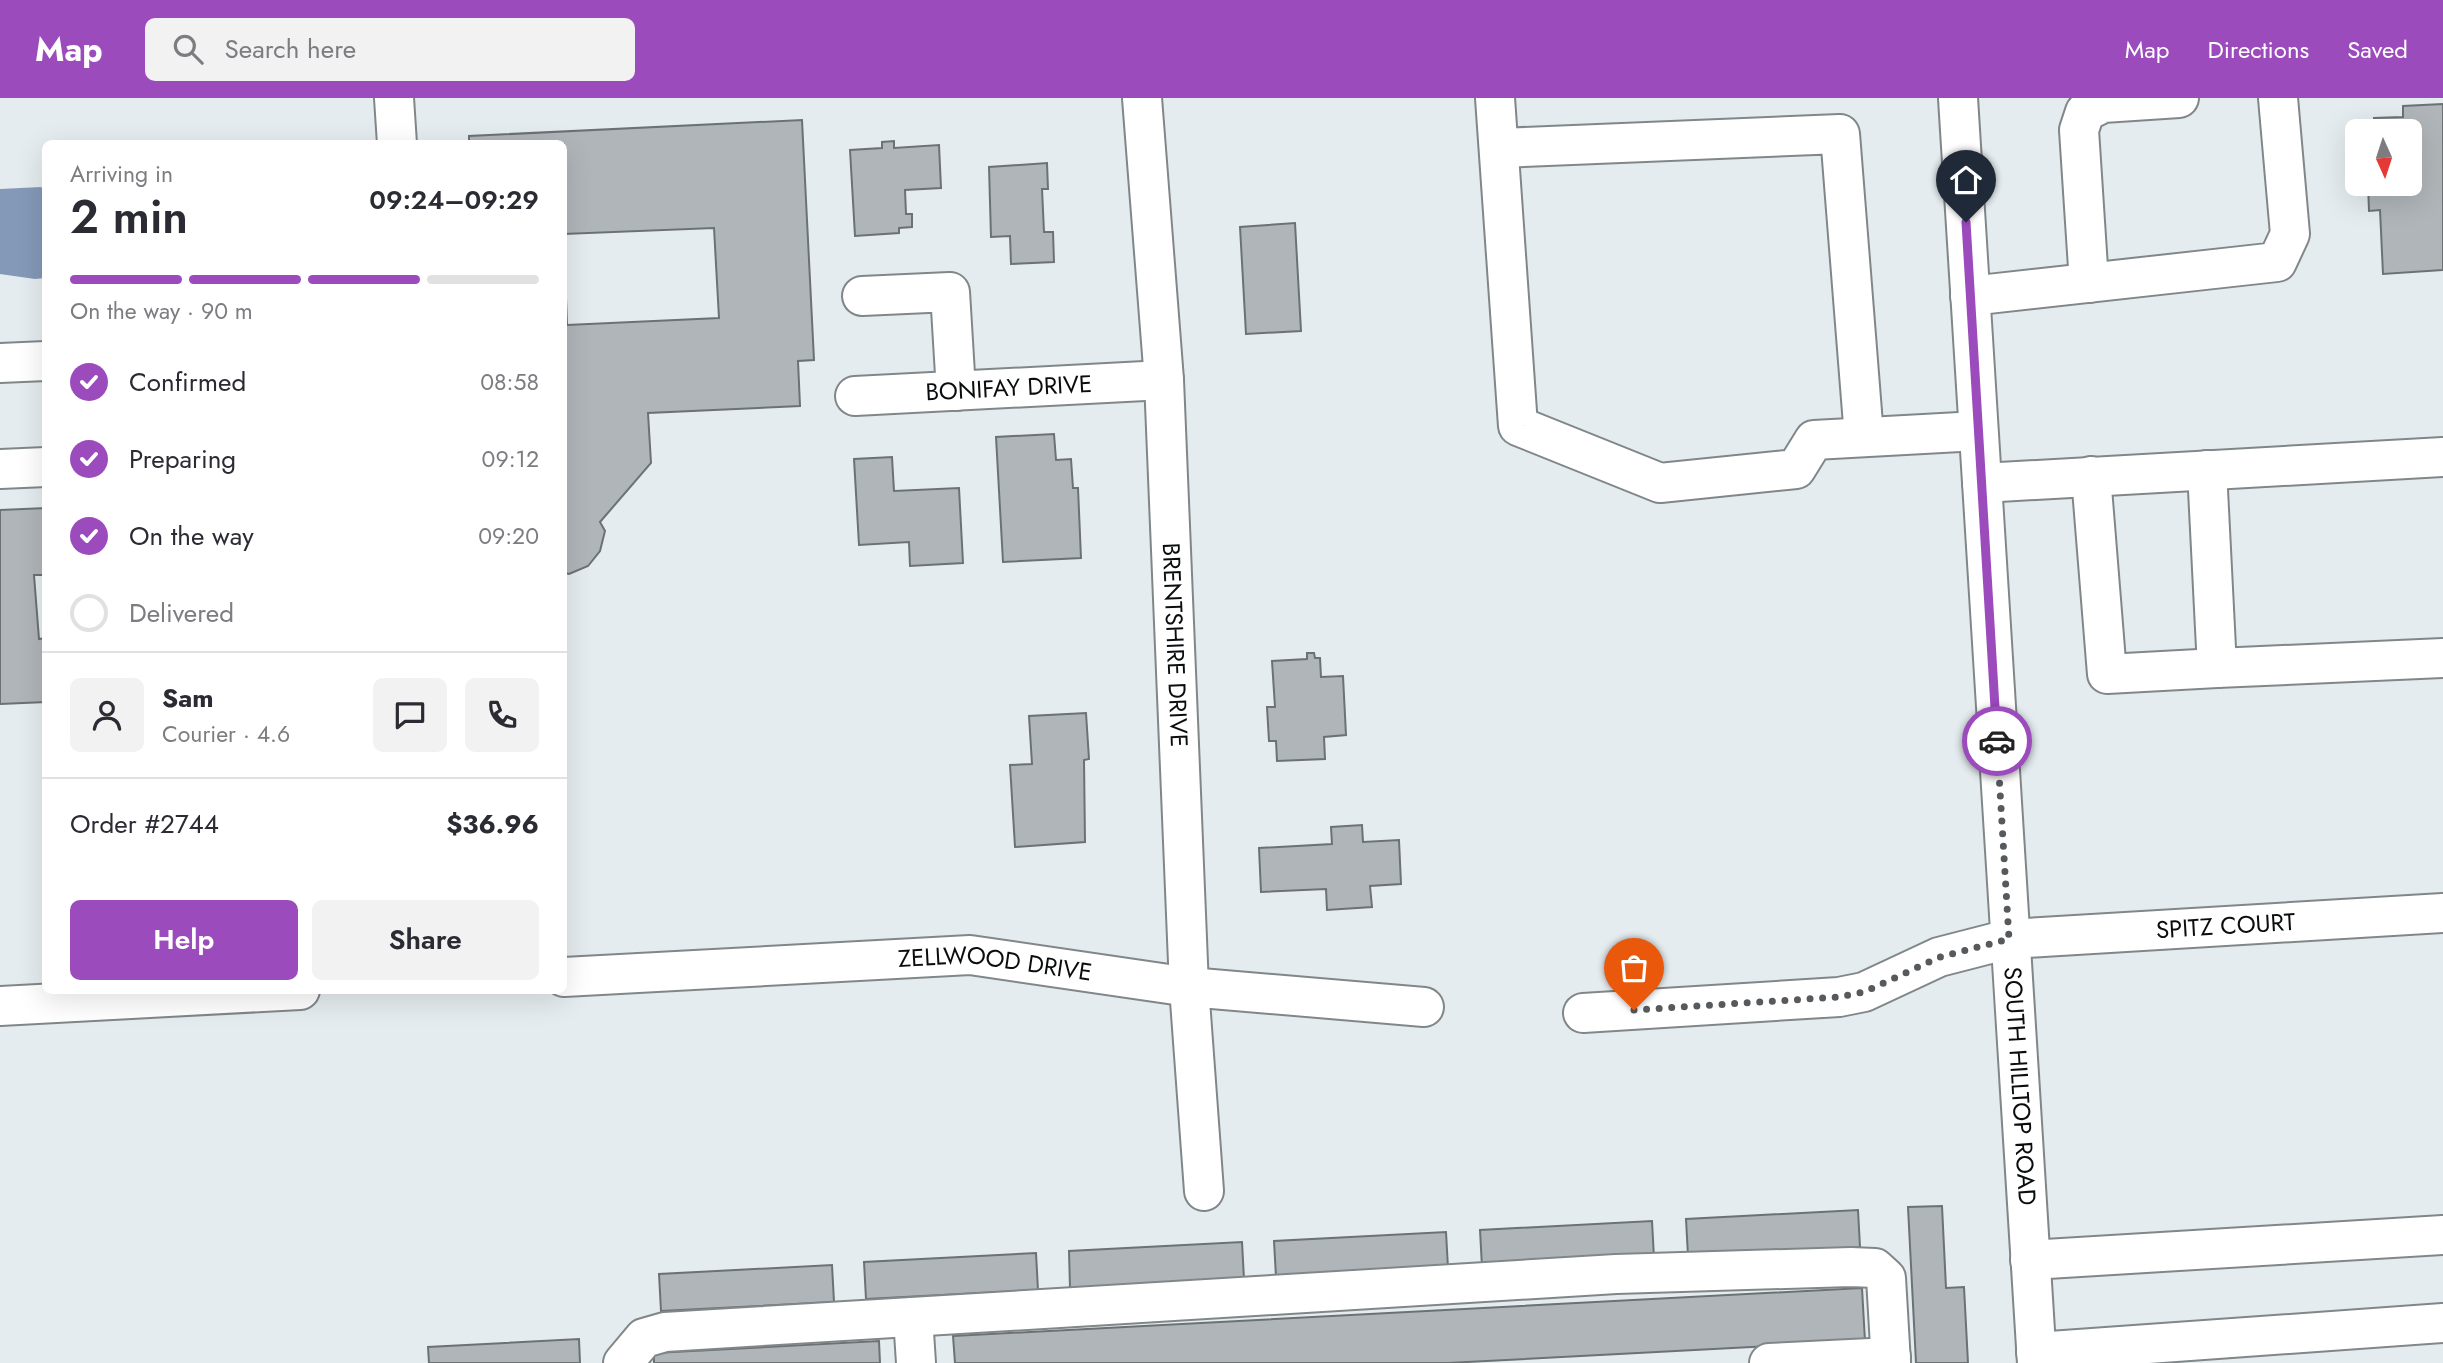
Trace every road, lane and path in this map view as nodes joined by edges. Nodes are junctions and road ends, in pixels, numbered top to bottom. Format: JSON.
{"nodes":[{"id":1,"x":394,"y":98,"type":"edge"},
{"id":2,"x":1142,"y":98,"type":"edge"},
{"id":3,"x":1495,"y":98,"type":"edge"},
{"id":4,"x":1958,"y":98,"type":"edge"},
{"id":5,"x":2179,"y":98,"type":"edge"},
{"id":6,"x":2278,"y":98,"type":"edge"},
{"id":7,"x":397,"y":140,"type":"edge"},
{"id":8,"x":1499,"y":148,"type":"junction"},
{"id":9,"x":2089,"y":283,"type":"junction"},
{"id":10,"x":862,"y":296,"type":"dead end"},
{"id":11,"x":1970,"y":296,"type":"junction"},
{"id":12,"x":42,"y":360,"type":"edge"},
{"id":13,"x":0,"y":363,"type":"edge"},
{"id":14,"x":1164,"y":380,"type":"junction"},
{"id":15,"x":957,"y":391,"type":"junction"},
{"id":16,"x":855,"y":396,"type":"dead end"},
{"id":17,"x":1978,"y":430,"type":"junction"},
{"id":18,"x":1864,"y":437,"type":"junction"},
{"id":19,"x":2443,"y":457,"type":"edge"},
{"id":20,"x":42,"y":467,"type":"edge"},
{"id":21,"x":0,"y":469,"type":"edge"},
{"id":22,"x":2207,"y":470,"type":"junction"},
{"id":23,"x":2091,"y":476,"type":"junction"},
{"id":24,"x":1982,"y":483,"type":"junction"},
{"id":25,"x":2443,"y":657,"type":"edge"},
{"id":26,"x":2217,"y":668,"type":"junction"},
{"id":27,"x":2443,"y":913,"type":"edge"},
{"id":28,"x":2009,"y":939,"type":"junction"},
{"id":29,"x":567,"y":976,"type":"edge"},
{"id":30,"x":1189,"y":987,"type":"junction"},
{"id":31,"x":225,"y":994,"type":"edge"},
{"id":32,"x":0,"y":1006,"type":"edge"},
{"id":33,"x":1424,"y":1007,"type":"dead end"},
{"id":34,"x":1583,"y":1013,"type":"dead end"},
{"id":35,"x":1204,"y":1191,"type":"dead end"},
{"id":36,"x":2443,"y":1235,"type":"edge"},
{"id":37,"x":2030,"y":1260,"type":"junction"},
{"id":38,"x":913,"y":1317,"type":"junction"},
{"id":39,"x":2443,"y":1323,"type":"edge"},
{"id":40,"x":2036,"y":1358,"type":"edge"},
{"id":41,"x":1891,"y":1360,"type":"edge"},
{"id":42,"x":623,"y":1363,"type":"edge"},
{"id":43,"x":916,"y":1363,"type":"edge"},
{"id":44,"x":1769,"y":1363,"type":"edge"}],
"edges":[{"from":1,"to":7,"type":"street"},
{"from":2,"to":14,"type":"street","name":"BRENTSHIRE DRIVE"},
{"from":3,"to":8,"type":"street"},
{"from":4,"to":11,"type":"street","name":"SOUTH HILLTOP ROAD"},
{"from":5,"to":9,"type":"street"},
{"from":6,"to":9,"type":"street"},
{"from":8,"to":18,"type":"street"},
{"from":8,"to":18,"type":"street"},
{"from":9,"to":11,"type":"street"},
{"from":10,"to":15,"type":"street"},
{"from":11,"to":17,"type":"street","name":"SOUTH HILLTOP ROAD"},
{"from":12,"to":13,"type":"street"},
{"from":14,"to":15,"type":"street","name":"BONIFAY DRIVE"},
{"from":14,"to":30,"type":"street","name":"BRENTSHIRE DRIVE"},
{"from":15,"to":16,"type":"street","name":"BONIFAY DRIVE"},
{"from":17,"to":18,"type":"street"},
{"from":17,"to":24,"type":"street","name":"SOUTH HILLTOP ROAD"},
{"from":19,"to":22,"type":"street"},
{"from":20,"to":21,"type":"street"},
{"from":22,"to":23,"type":"street"},
{"from":22,"to":26,"type":"street"},
{"from":23,"to":24,"type":"street"},
{"from":23,"to":26,"type":"street"},
{"from":24,"to":28,"type":"street","name":"SOUTH HILLTOP ROAD"},
{"from":25,"to":26,"type":"street"},
{"from":27,"to":28,"type":"street","name":"SPITZ COURT"},
{"from":28,"to":34,"type":"street","name":"SPITZ COURT"},
{"from":28,"to":37,"type":"street","name":"SOUTH HILLTOP ROAD"},
{"from":29,"to":30,"type":"street","name":"ZELLWOOD DRIVE"},
{"from":30,"to":33,"type":"street","name":"ZELLWOOD DRIVE"},
{"from":30,"to":35,"type":"street","name":"BRENTSHIRE DRIVE"},
{"from":31,"to":32,"type":"street"},
{"from":36,"to":37,"type":"street"},
{"from":37,"to":40,"type":"street","name":"SOUTH HILLTOP ROAD"},
{"from":38,"to":41,"type":"street"},
{"from":38,"to":42,"type":"street"},
{"from":38,"to":43,"type":"street"},
{"from":39,"to":40,"type":"street"},
{"from":41,"to":44,"type":"street"}]}
